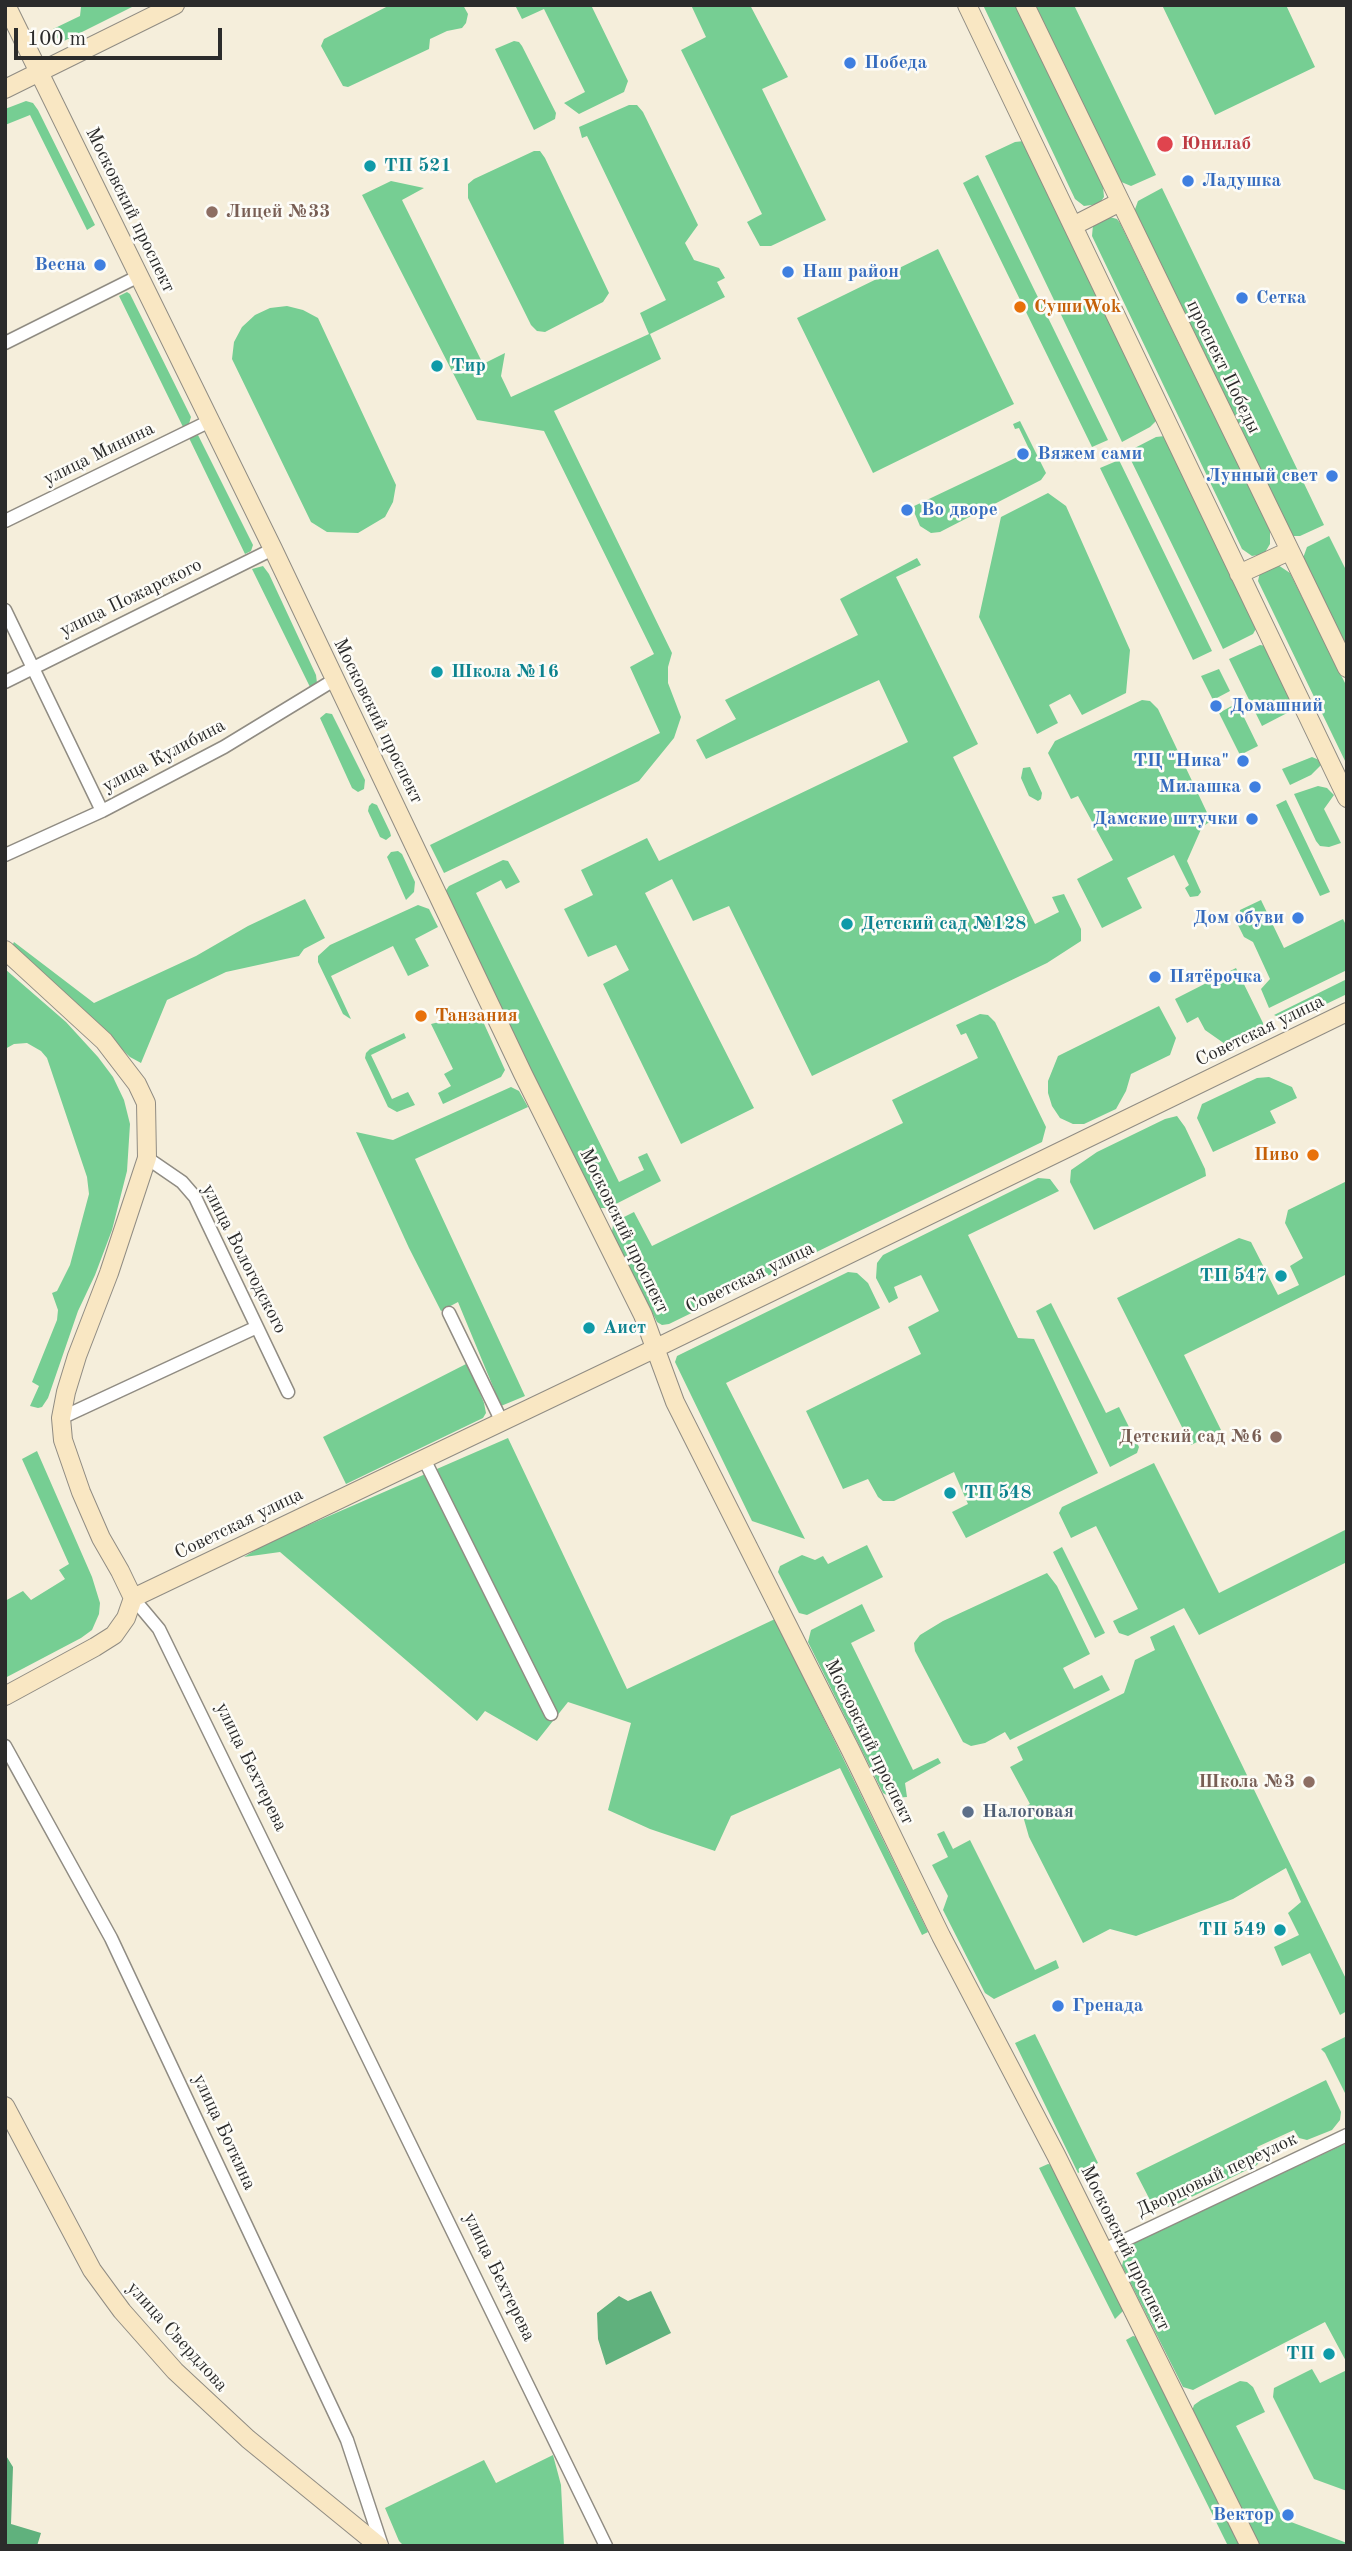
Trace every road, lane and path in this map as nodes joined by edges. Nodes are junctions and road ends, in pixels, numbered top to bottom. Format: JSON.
{"nodes":[{"id":1,"x":6,"y":5,"type":"edge"},
{"id":2,"x":175,"y":5,"type":"edge"},
{"id":3,"x":967,"y":5,"type":"edge"},
{"id":4,"x":1025,"y":5,"type":"edge"},
{"id":5,"x":39,"y":72,"type":"junction"},
{"id":6,"x":5,"y":89,"type":"edge"},
{"id":7,"x":1120,"y":202,"type":"junction"},
{"id":8,"x":1073,"y":226,"type":"junction"},
{"id":9,"x":139,"y":276,"type":"junction"},
{"id":10,"x":5,"y":342,"type":"edge"},
{"id":11,"x":210,"y":421,"type":"junction"},
{"id":12,"x":5,"y":521,"type":"edge"},
{"id":13,"x":273,"y":549,"type":"junction"},
{"id":14,"x":1289,"y":551,"type":"junction"},
{"id":15,"x":1239,"y":574,"type":"junction"},
{"id":16,"x":5,"y":610,"type":"edge"},
{"id":17,"x":1347,"y":668,"type":"edge"},
{"id":18,"x":33,"y":669,"type":"junction"},
{"id":19,"x":334,"y":680,"type":"junction"},
{"id":20,"x":5,"y":682,"type":"edge"},
{"id":21,"x":1347,"y":797,"type":"edge"},
{"id":22,"x":102,"y":811,"type":"junction"},
{"id":23,"x":5,"y":855,"type":"edge"},
{"id":24,"x":5,"y":950,"type":"edge"},
{"id":25,"x":1347,"y":1012,"type":"edge"},
{"id":26,"x":147,"y":1158,"type":"junction"},
{"id":27,"x":449,"y":1313,"type":"dead end"},
{"id":28,"x":257,"y":1327,"type":"junction"},
{"id":29,"x":654,"y":1349,"type":"junction"},
{"id":30,"x":288,"y":1392,"type":"dead end"},
{"id":31,"x":61,"y":1418,"type":"junction"},
{"id":32,"x":502,"y":1422,"type":"junction"},
{"id":33,"x":425,"y":1458,"type":"junction"},
{"id":34,"x":133,"y":1598,"type":"junction"},
{"id":35,"x":5,"y":1696,"type":"edge"},
{"id":36,"x":551,"y":1714,"type":"dead end"},
{"id":37,"x":5,"y":1746,"type":"edge"},
{"id":38,"x":5,"y":2106,"type":"edge"},
{"id":39,"x":1347,"y":2135,"type":"edge"},
{"id":40,"x":1104,"y":2250,"type":"junction"},
{"id":41,"x":380,"y":2546,"type":"edge"},
{"id":42,"x":606,"y":2546,"type":"edge"},
{"id":43,"x":1250,"y":2546,"type":"edge"}],
"edges":[{"from":1,"to":5,"type":"street","name":"Московский проспект"},
{"from":2,"to":5,"type":"street"},
{"from":3,"to":8,"type":"street"},
{"from":4,"to":7,"type":"street","name":"проспект Победы"},
{"from":5,"to":6,"type":"street"},
{"from":5,"to":9,"type":"street","name":"Московский проспект"},
{"from":7,"to":8,"type":"street"},
{"from":7,"to":14,"type":"street","name":"проспект Победы"},
{"from":8,"to":15,"type":"street"},
{"from":9,"to":10,"type":"street"},
{"from":9,"to":11,"type":"street","name":"Московский проспект"},
{"from":11,"to":12,"type":"street","name":"улица Минина"},
{"from":11,"to":13,"type":"street","name":"Московский проспект"},
{"from":13,"to":18,"type":"street","name":"улица Пожарского"},
{"from":13,"to":19,"type":"street","name":"Московский проспект"},
{"from":14,"to":15,"type":"street"},
{"from":14,"to":17,"type":"street","name":"проспект Победы"},
{"from":15,"to":21,"type":"street"},
{"from":16,"to":18,"type":"street"},
{"from":18,"to":20,"type":"street","name":"улица Пожарского"},
{"from":18,"to":22,"type":"street"},
{"from":19,"to":22,"type":"street","name":"улица Кулибина"},
{"from":19,"to":29,"type":"street","name":"Московский проспект"},
{"from":22,"to":23,"type":"street","name":"улица Кулибина"},
{"from":24,"to":26,"type":"street","name":"улица Бехтерева"},
{"from":25,"to":29,"type":"street","name":"Советская улица"},
{"from":26,"to":28,"type":"street","name":"улица Вологодского"},
{"from":26,"to":31,"type":"street","name":"улица Бехтерева"},
{"from":27,"to":32,"type":"street"},
{"from":28,"to":30,"type":"street","name":"улица Вологодского"},
{"from":28,"to":31,"type":"street"},
{"from":29,"to":32,"type":"street","name":"Советская улица"},
{"from":29,"to":40,"type":"street","name":"Московский проспект"},
{"from":31,"to":34,"type":"street","name":"улица Бехтерева"},
{"from":32,"to":33,"type":"street","name":"Советская улица"},
{"from":33,"to":34,"type":"street","name":"Советская улица"},
{"from":33,"to":36,"type":"street"},
{"from":34,"to":35,"type":"street"},
{"from":34,"to":42,"type":"street","name":"улица Бехтерева"},
{"from":37,"to":41,"type":"street","name":"улица Боткина"},
{"from":38,"to":41,"type":"street","name":"улица Свердлова"},
{"from":39,"to":40,"type":"street","name":"Дворцовый переулок"},
{"from":40,"to":43,"type":"street","name":"Московский проспект"}]}
